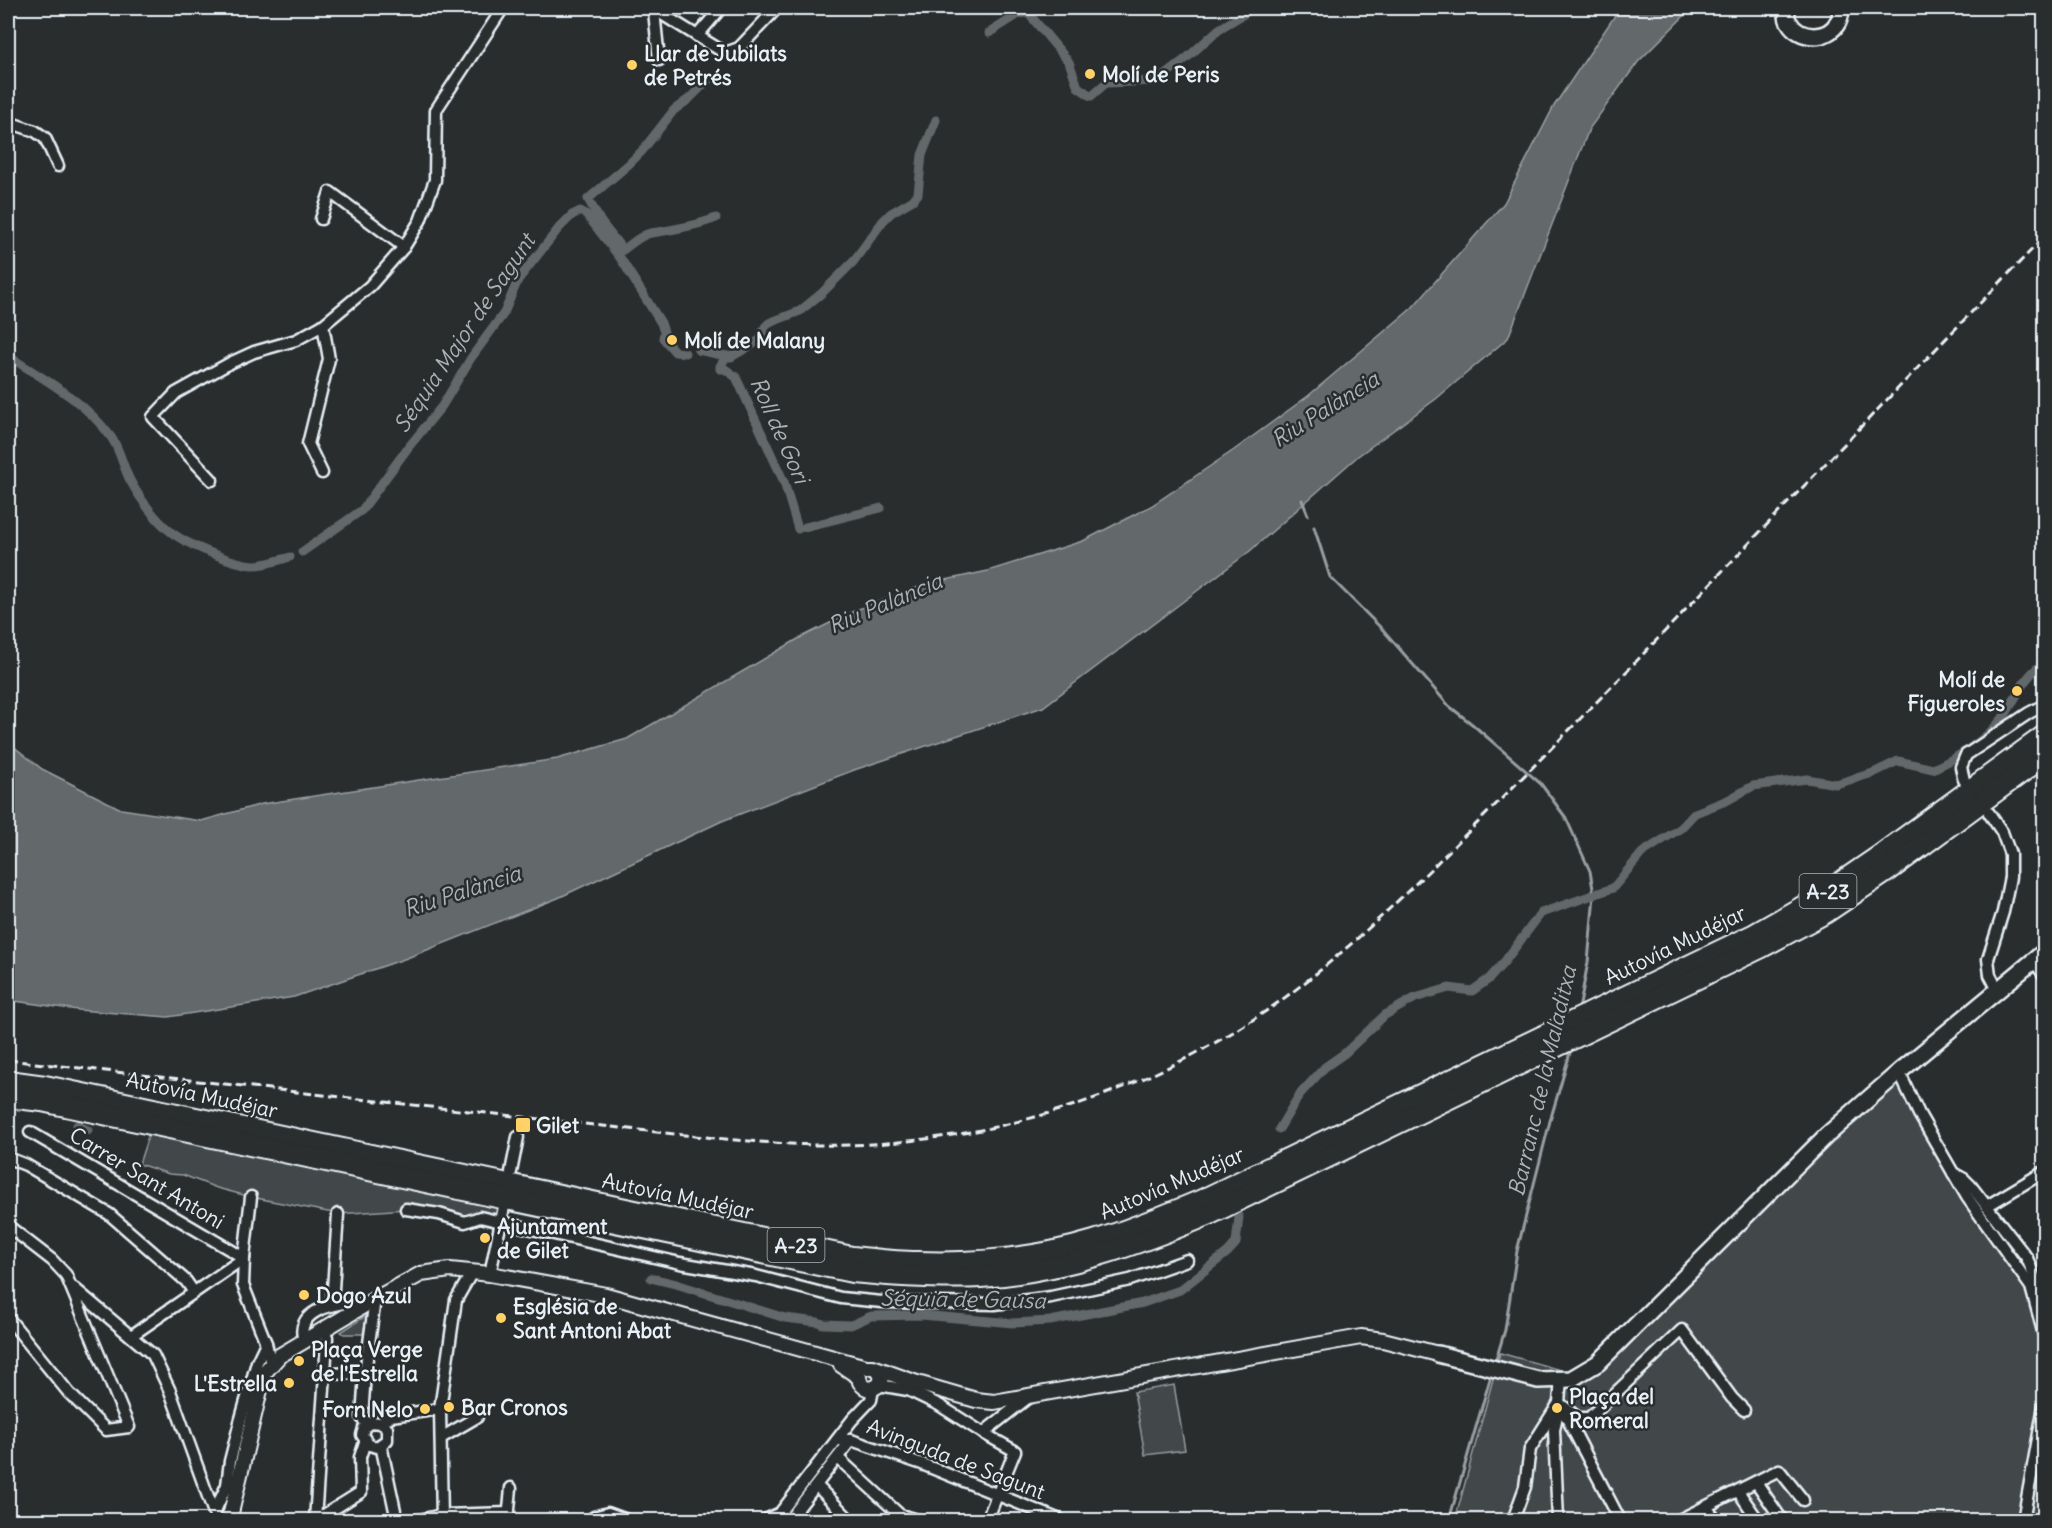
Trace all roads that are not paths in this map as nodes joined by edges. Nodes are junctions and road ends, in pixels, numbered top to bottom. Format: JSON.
{"nodes":[{"id":1,"x":504,"y":8,"type":"edge"},
{"id":2,"x":722,"y":8,"type":"edge"},
{"id":3,"x":777,"y":8,"type":"edge"},
{"id":4,"x":1787,"y":8,"type":"edge"},
{"id":5,"x":1842,"y":8,"type":"edge"},
{"id":6,"x":654,"y":9,"type":"edge"},
{"id":7,"x":696,"y":36,"type":"junction"},
{"id":8,"x":659,"y":60,"type":"dead end"},
{"id":9,"x":8,"y":122,"type":"edge"},
{"id":10,"x":58,"y":166,"type":"dead end"},
{"id":11,"x":321,"y":219,"type":"dead end"},
{"id":12,"x":404,"y":247,"type":"junction"},
{"id":13,"x":323,"y":325,"type":"junction"},
{"id":14,"x":322,"y":473,"type":"dead end"},
{"id":15,"x":212,"y":480,"type":"dead end"},
{"id":16,"x":2044,"y":705,"type":"edge"},
{"id":17,"x":2044,"y":736,"type":"edge"},
{"id":18,"x":2044,"y":756,"type":"edge"},
{"id":19,"x":2044,"y":760,"type":"edge"},
{"id":20,"x":1964,"y":780,"type":"dead end"},
{"id":21,"x":2009,"y":782,"type":"junction"},
{"id":22,"x":1989,"y":813,"type":"dead end"},
{"id":23,"x":2039,"y":957,"type":"edge"},
{"id":24,"x":2044,"y":975,"type":"edge"},
{"id":25,"x":1998,"y":990,"type":"junction"},
{"id":26,"x":1592,"y":1022,"type":"junction"},
{"id":27,"x":1899,"y":1072,"type":"junction"},
{"id":28,"x":8,"y":1081,"type":"edge"},
{"id":29,"x":8,"y":1096,"type":"edge"},
{"id":30,"x":30,"y":1132,"type":"dead end"},
{"id":31,"x":518,"y":1137,"type":"dead end"},
{"id":32,"x":8,"y":1158,"type":"edge"},
{"id":33,"x":511,"y":1172,"type":"dead end"},
{"id":34,"x":2044,"y":1172,"type":"edge"},
{"id":35,"x":1953,"y":1173,"type":"junction"},
{"id":36,"x":251,"y":1197,"type":"dead end"},
{"id":37,"x":1987,"y":1206,"type":"junction"},
{"id":38,"x":504,"y":1207,"type":"dead end"},
{"id":39,"x":406,"y":1209,"type":"dead end"},
{"id":40,"x":338,"y":1214,"type":"dead end"},
{"id":41,"x":501,"y":1222,"type":"junction"},
{"id":42,"x":8,"y":1226,"type":"edge"},
{"id":43,"x":244,"y":1258,"type":"junction"},
{"id":44,"x":1187,"y":1260,"type":"dead end"},
{"id":45,"x":472,"y":1272,"type":"junction"},
{"id":46,"x":490,"y":1274,"type":"junction"},
{"id":47,"x":72,"y":1286,"type":"junction"},
{"id":48,"x":193,"y":1291,"type":"junction"},
{"id":49,"x":375,"y":1299,"type":"junction"},
{"id":50,"x":2044,"y":1301,"type":"edge"},
{"id":51,"x":332,"y":1304,"type":"junction"},
{"id":52,"x":357,"y":1309,"type":"junction"},
{"id":53,"x":8,"y":1318,"type":"edge"},
{"id":54,"x":323,"y":1329,"type":"junction"},
{"id":55,"x":2044,"y":1335,"type":"edge"},
{"id":56,"x":131,"y":1336,"type":"junction"},
{"id":57,"x":304,"y":1341,"type":"junction"},
{"id":58,"x":266,"y":1343,"type":"junction"},
{"id":59,"x":1438,"y":1354,"type":"joint"},
{"id":60,"x":271,"y":1365,"type":"junction"},
{"id":61,"x":365,"y":1373,"type":"junction"},
{"id":62,"x":326,"y":1374,"type":"junction"},
{"id":63,"x":1561,"y":1379,"type":"junction"},
{"id":64,"x":871,"y":1380,"type":"junction"},
{"id":65,"x":1031,"y":1395,"type":"junction"},
{"id":66,"x":1559,"y":1403,"type":"junction"},
{"id":67,"x":2044,"y":1406,"type":"edge"},
{"id":68,"x":440,"y":1409,"type":"junction"},
{"id":69,"x":1744,"y":1410,"type":"dead end"},
{"id":70,"x":477,"y":1417,"type":"dead end"},
{"id":71,"x":381,"y":1423,"type":"junction"},
{"id":72,"x":367,"y":1424,"type":"junction"},
{"id":73,"x":983,"y":1433,"type":"junction"},
{"id":74,"x":441,"y":1438,"type":"junction"},
{"id":75,"x":837,"y":1440,"type":"junction"},
{"id":76,"x":851,"y":1440,"type":"junction"},
{"id":77,"x":365,"y":1442,"type":"junction"},
{"id":78,"x":381,"y":1446,"type":"junction"},
{"id":79,"x":838,"y":1458,"type":"junction"},
{"id":80,"x":1756,"y":1482,"type":"junction"},
{"id":81,"x":817,"y":1486,"type":"junction"},
{"id":82,"x":511,"y":1488,"type":"dead end"},
{"id":83,"x":1738,"y":1491,"type":"junction"},
{"id":84,"x":998,"y":1494,"type":"junction"},
{"id":85,"x":1803,"y":1500,"type":"dead end"},
{"id":86,"x":1706,"y":1507,"type":"junction"},
{"id":87,"x":508,"y":1517,"type":"edge"},
{"id":88,"x":442,"y":1518,"type":"edge"},
{"id":89,"x":789,"y":1520,"type":"edge"},
{"id":90,"x":227,"y":1521,"type":"edge"},
{"id":91,"x":315,"y":1521,"type":"edge"},
{"id":92,"x":396,"y":1521,"type":"edge"},
{"id":93,"x":419,"y":1521,"type":"edge"},
{"id":94,"x":593,"y":1521,"type":"edge"},
{"id":95,"x":627,"y":1521,"type":"edge"},
{"id":96,"x":765,"y":1521,"type":"edge"},
{"id":97,"x":850,"y":1521,"type":"edge"},
{"id":98,"x":918,"y":1521,"type":"edge"},
{"id":99,"x":987,"y":1521,"type":"edge"},
{"id":100,"x":1060,"y":1521,"type":"edge"},
{"id":101,"x":1513,"y":1521,"type":"edge"},
{"id":102,"x":1558,"y":1521,"type":"edge"},
{"id":103,"x":1620,"y":1521,"type":"edge"},
{"id":104,"x":1679,"y":1521,"type":"edge"},
{"id":105,"x":1716,"y":1521,"type":"edge"},
{"id":106,"x":1758,"y":1521,"type":"edge"},
{"id":107,"x":1782,"y":1521,"type":"edge"},
{"id":108,"x":2023,"y":1521,"type":"edge"}],
"edges":[{"from":1,"to":12,"type":"street"},
{"from":2,"to":7,"type":"street"},
{"from":3,"to":7,"type":"street"},
{"from":4,"to":5,"type":"main road"},
{"from":6,"to":7,"type":"street"},
{"from":6,"to":8,"type":"street"},
{"from":9,"to":10,"type":"street"},
{"from":11,"to":12,"type":"street"},
{"from":12,"to":13,"type":"street"},
{"from":13,"to":14,"type":"street"},
{"from":13,"to":15,"type":"street"},
{"from":16,"to":20,"type":"street"},
{"from":17,"to":26,"type":"highway","name":"Autovía Mudéjar","number":"A-23"},
{"from":18,"to":21,"type":"highway","name":"Autovía Mudéjar","number":"A-23"},
{"from":19,"to":21,"type":"highway"},
{"from":21,"to":26,"type":"highway","name":"Autovía Mudéjar","number":"A-23"},
{"from":22,"to":25,"type":"street"},
{"from":23,"to":24,"type":"street"},
{"from":23,"to":25,"type":"main road"},
{"from":25,"to":27,"type":"main road"},
{"from":26,"to":28,"type":"highway","name":"Autovía Mudéjar","number":"A-23"},
{"from":26,"to":29,"type":"highway","name":"Autovía Mudéjar","number":"A-23"},
{"from":27,"to":35,"type":"street"},
{"from":27,"to":63,"type":"main road"},
{"from":30,"to":43,"type":"street","name":"Carrer Sant Antoni"},
{"from":31,"to":33,"type":"street"},
{"from":32,"to":48,"type":"street"},
{"from":34,"to":37,"type":"street"},
{"from":35,"to":37,"type":"street"},
{"from":35,"to":55,"type":"street"},
{"from":36,"to":43,"type":"street"},
{"from":37,"to":50,"type":"street"},
{"from":38,"to":41,"type":"street"},
{"from":39,"to":41,"type":"street"},
{"from":40,"to":51,"type":"street"},
{"from":41,"to":44,"type":"street"},
{"from":41,"to":46,"type":"street"},
{"from":42,"to":47,"type":"street"},
{"from":43,"to":48,"type":"street"},
{"from":43,"to":58,"type":"street"},
{"from":45,"to":46,"type":"street"},
{"from":45,"to":49,"type":"street"},
{"from":45,"to":68,"type":"street"},
{"from":46,"to":64,"type":"street"},
{"from":47,"to":53,"type":"street"},
{"from":47,"to":56,"type":"street"},
{"from":48,"to":56,"type":"street"},
{"from":49,"to":52,"type":"street"},
{"from":49,"to":61,"type":"street"},
{"from":51,"to":52,"type":"street"},
{"from":51,"to":57,"type":"street"},
{"from":52,"to":54,"type":"street"},
{"from":54,"to":57,"type":"street"},
{"from":54,"to":62,"type":"street"},
{"from":56,"to":58,"type":"street"},
{"from":57,"to":60,"type":"street"},
{"from":58,"to":60,"type":"street"},
{"from":59,"to":63,"type":"main road"},
{"from":59,"to":65,"type":"street"},
{"from":60,"to":90,"type":"street"},
{"from":61,"to":62,"type":"street"},
{"from":61,"to":72,"type":"street"},
{"from":62,"to":91,"type":"street"},
{"from":63,"to":66,"type":"street"},
{"from":64,"to":65,"type":"street"},
{"from":64,"to":73,"type":"street"},
{"from":64,"to":75,"type":"street"},
{"from":65,"to":73,"type":"street"},
{"from":66,"to":69,"type":"street"},
{"from":66,"to":101,"type":"street"},
{"from":66,"to":102,"type":"street"},
{"from":66,"to":103,"type":"street"},
{"from":67,"to":108,"type":"street"},
{"from":68,"to":71,"type":"street"},
{"from":68,"to":74,"type":"street"},
{"from":70,"to":74,"type":"street"},
{"from":71,"to":72,"type":"street"},
{"from":71,"to":78,"type":"street"},
{"from":72,"to":77,"type":"street"},
{"from":73,"to":84,"type":"street"},
{"from":74,"to":88,"type":"street"},
{"from":75,"to":76,"type":"street","name":"Avinguda de Sagunt"},
{"from":75,"to":96,"type":"street"},
{"from":76,"to":79,"type":"street"},
{"from":76,"to":84,"type":"street","name":"Avinguda de Sagunt"},
{"from":77,"to":78,"type":"street"},
{"from":77,"to":91,"type":"street"},
{"from":78,"to":92,"type":"street"},
{"from":79,"to":81,"type":"street"},
{"from":79,"to":98,"type":"street"},
{"from":80,"to":83,"type":"street"},
{"from":80,"to":85,"type":"street"},
{"from":80,"to":107,"type":"street"},
{"from":81,"to":89,"type":"street"},
{"from":81,"to":97,"type":"street"},
{"from":82,"to":87,"type":"street"},
{"from":83,"to":86,"type":"street"},
{"from":83,"to":106,"type":"street"},
{"from":84,"to":99,"type":"street"},
{"from":84,"to":100,"type":"street","name":"Avinguda de Sagunt"},
{"from":86,"to":104,"type":"street"},
{"from":86,"to":105,"type":"street"},
{"from":87,"to":88,"type":"street"},
{"from":88,"to":93,"type":"street"},
{"from":94,"to":95,"type":"street"}]}
